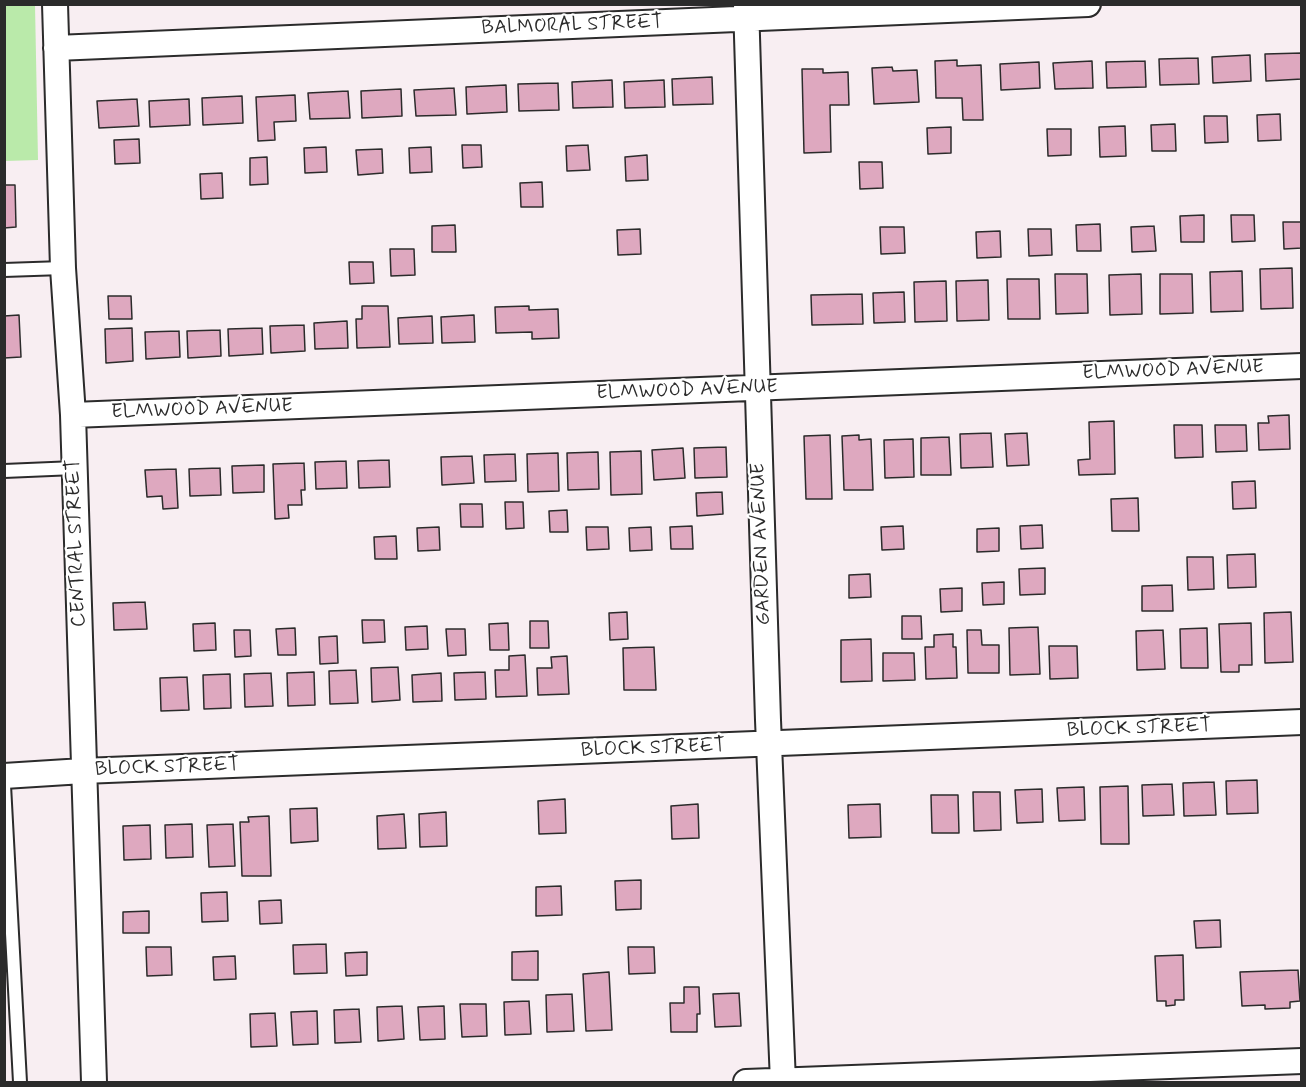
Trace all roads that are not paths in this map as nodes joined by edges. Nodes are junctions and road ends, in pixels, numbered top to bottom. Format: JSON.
{"nodes":[{"id":1,"x":55,"y":4,"type":"edge"},
{"id":2,"x":1088,"y":4,"type":"edge"},
{"id":3,"x":746,"y":12,"type":"edge"},
{"id":4,"x":56,"y":48,"type":"junction"},
{"id":5,"x":63,"y":268,"type":"junction"},
{"id":6,"x":4,"y":270,"type":"edge"},
{"id":7,"x":1302,"y":366,"type":"edge"},
{"id":8,"x":757,"y":388,"type":"junction"},
{"id":9,"x":73,"y":415,"type":"junction"},
{"id":10,"x":75,"y":468,"type":"junction"},
{"id":11,"x":4,"y":471,"type":"edge"},
{"id":12,"x":1302,"y":722,"type":"edge"},
{"id":13,"x":769,"y":744,"type":"junction"},
{"id":14,"x":83,"y":771,"type":"junction"},
{"id":15,"x":4,"y":776,"type":"edge"},
{"id":16,"x":4,"y":785,"type":"edge"},
{"id":17,"x":6,"y":834,"type":"edge"},
{"id":18,"x":7,"y":894,"type":"edge"},
{"id":19,"x":1302,"y":1060,"type":"edge"},
{"id":20,"x":783,"y":1082,"type":"edge"},
{"id":21,"x":20,"y":1083,"type":"edge"},
{"id":22,"x":94,"y":1083,"type":"edge"},
{"id":23,"x":746,"y":1083,"type":"edge"}],
"edges":[{"from":1,"to":4,"type":"street","name":"CENTRAL STREET"},
{"from":2,"to":3,"type":"street","name":"BALMORAL STREET"},
{"from":3,"to":4,"type":"street","name":"BALMORAL STREET"},
{"from":3,"to":8,"type":"street","name":"GARDEN AVENUE"},
{"from":4,"to":5,"type":"street","name":"CENTRAL STREET"},
{"from":5,"to":6,"type":"lane"},
{"from":5,"to":9,"type":"street","name":"CENTRAL STREET"},
{"from":7,"to":8,"type":"street","name":"ELMWOOD AVENUE"},
{"from":8,"to":9,"type":"street","name":"ELMWOOD AVENUE"},
{"from":8,"to":13,"type":"street","name":"GARDEN AVENUE"},
{"from":9,"to":10,"type":"street","name":"CENTRAL STREET"},
{"from":10,"to":11,"type":"lane"},
{"from":10,"to":14,"type":"street","name":"CENTRAL STREET"},
{"from":12,"to":13,"type":"street","name":"BLOCK STREET"},
{"from":13,"to":14,"type":"street","name":"BLOCK STREET"},
{"from":13,"to":20,"type":"street","name":"GARDEN AVENUE"},
{"from":14,"to":15,"type":"street","name":"BLOCK STREET"},
{"from":14,"to":22,"type":"street","name":"CENTRAL STREET"},
{"from":16,"to":17,"type":"lane"},
{"from":17,"to":18,"type":"lane"},
{"from":18,"to":21,"type":"lane"},
{"from":19,"to":20,"type":"street"},
{"from":20,"to":23,"type":"street"}]}
